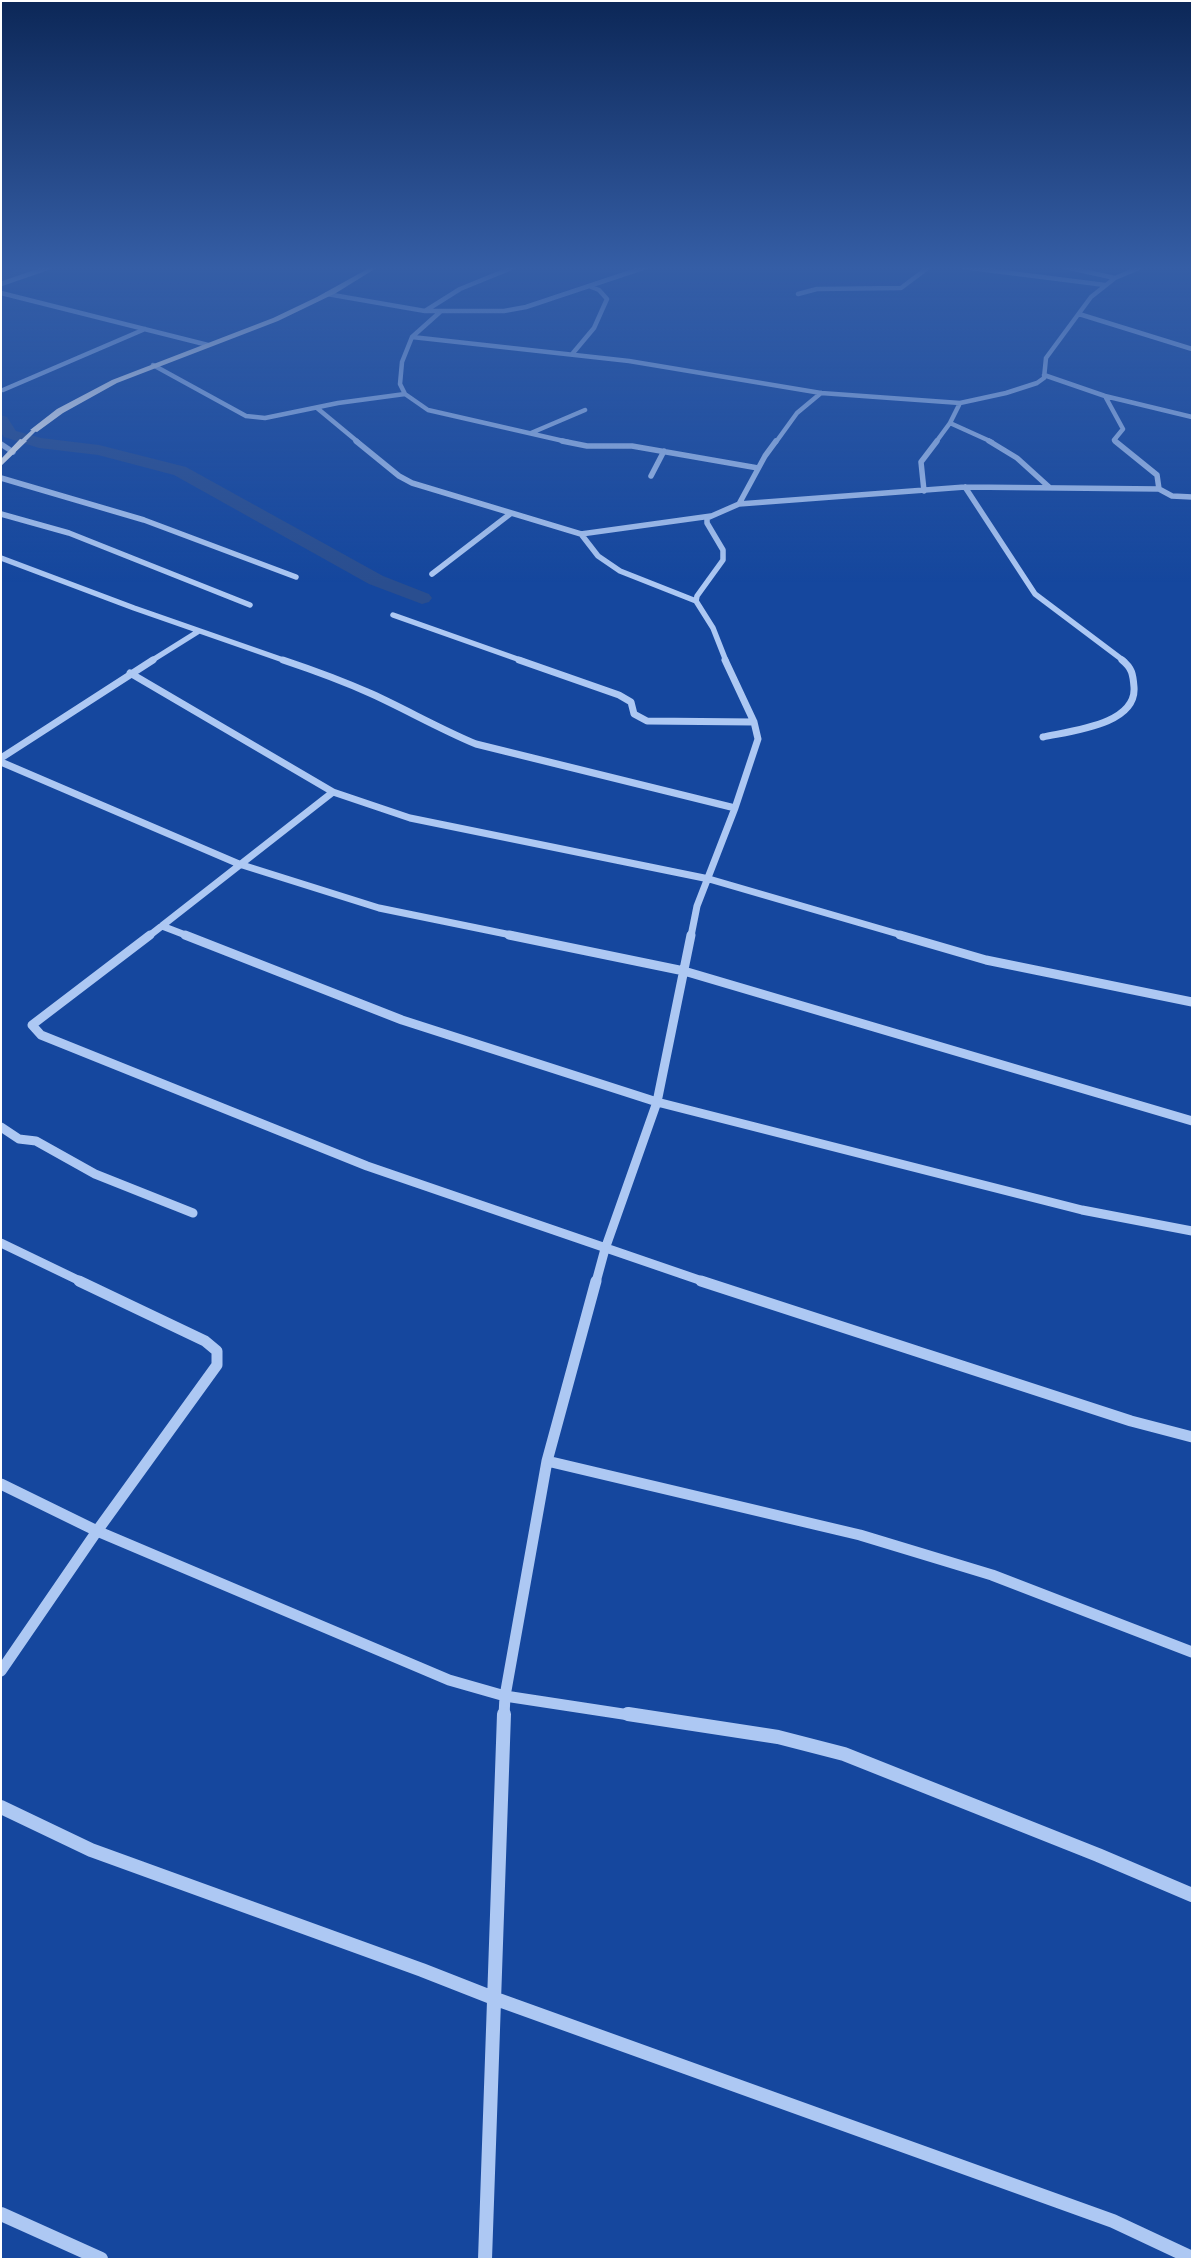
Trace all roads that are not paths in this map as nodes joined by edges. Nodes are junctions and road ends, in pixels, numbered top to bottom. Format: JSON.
{"nodes":[{"id":1,"x":44,"y":372,"type":"edge"},
{"id":2,"x":136,"y":372,"type":"edge"},
{"id":3,"x":167,"y":372,"type":"edge"},
{"id":4,"x":401,"y":372,"type":"edge"},
{"id":5,"x":690,"y":372,"type":"edge"},
{"id":6,"x":1044,"y":375,"type":"joint"},
{"id":7,"x":3,"y":390,"type":"dead end"},
{"id":8,"x":821,"y":393,"type":"junction"},
{"id":9,"x":405,"y":394,"type":"junction"},
{"id":10,"x":1105,"y":396,"type":"junction"},
{"id":11,"x":960,"y":403,"type":"junction"},
{"id":12,"x":317,"y":408,"type":"junction"},
{"id":13,"x":585,"y":410,"type":"dead end"},
{"id":14,"x":1192,"y":417,"type":"edge"},
{"id":15,"x":950,"y":423,"type":"junction"},
{"id":16,"x":34,"y":430,"type":"joint"},
{"id":17,"x":531,"y":434,"type":"junction"},
{"id":18,"x":23,"y":441,"type":"joint"},
{"id":19,"x":1,"y":444,"type":"edge"},
{"id":20,"x":664,"y":451,"type":"junction"},
{"id":21,"x":13,"y":452,"type":"junction"},
{"id":22,"x":1,"y":464,"type":"edge"},
{"id":23,"x":758,"y":468,"type":"junction"},
{"id":24,"x":651,"y":476,"type":"dead end"},
{"id":25,"x":1,"y":478,"type":"edge"},
{"id":26,"x":964,"y":487,"type":"junction"},
{"id":27,"x":1049,"y":487,"type":"junction"},
{"id":28,"x":1160,"y":489,"type":"junction"},
{"id":29,"x":924,"y":491,"type":"junction"},
{"id":30,"x":1192,"y":497,"type":"edge"},
{"id":31,"x":739,"y":504,"type":"junction"},
{"id":32,"x":1,"y":514,"type":"edge"},
{"id":33,"x":510,"y":514,"type":"junction"},
{"id":34,"x":711,"y":516,"type":"junction"},
{"id":35,"x":581,"y":534,"type":"junction"},
{"id":36,"x":1,"y":558,"type":"edge"},
{"id":37,"x":432,"y":574,"type":"dead end"},
{"id":38,"x":296,"y":577,"type":"dead end"},
{"id":39,"x":696,"y":601,"type":"junction"},
{"id":40,"x":250,"y":605,"type":"dead end"},
{"id":41,"x":393,"y":615,"type":"dead end"},
{"id":42,"x":199,"y":631,"type":"junction"},
{"id":43,"x":130,"y":673,"type":"junction"},
{"id":44,"x":754,"y":722,"type":"junction"},
{"id":45,"x":1043,"y":737,"type":"dead end"},
{"id":46,"x":1,"y":760,"type":"edge"},
{"id":47,"x":333,"y":792,"type":"junction"},
{"id":48,"x":735,"y":808,"type":"junction"},
{"id":49,"x":239,"y":864,"type":"junction"},
{"id":50,"x":709,"y":878,"type":"junction"},
{"id":51,"x":162,"y":926,"type":"junction"},
{"id":52,"x":684,"y":971,"type":"junction"},
{"id":53,"x":1192,"y":1002,"type":"edge"},
{"id":54,"x":657,"y":1102,"type":"junction"},
{"id":55,"x":1192,"y":1121,"type":"edge"},
{"id":56,"x":1,"y":1127,"type":"edge"},
{"id":57,"x":193,"y":1213,"type":"dead end"},
{"id":58,"x":1192,"y":1231,"type":"edge"},
{"id":59,"x":1,"y":1243,"type":"edge"},
{"id":60,"x":604,"y":1249,"type":"junction"},
{"id":61,"x":1192,"y":1437,"type":"edge"},
{"id":62,"x":547,"y":1461,"type":"junction"},
{"id":63,"x":1,"y":1484,"type":"edge"},
{"id":64,"x":97,"y":1531,"type":"junction"},
{"id":65,"x":1192,"y":1652,"type":"edge"},
{"id":66,"x":1,"y":1670,"type":"edge"},
{"id":67,"x":505,"y":1696,"type":"junction"},
{"id":68,"x":1,"y":1807,"type":"edge"},
{"id":69,"x":1192,"y":1895,"type":"edge"},
{"id":70,"x":496,"y":1999,"type":"junction"},
{"id":71,"x":1,"y":2214,"type":"edge"},
{"id":72,"x":1192,"y":2258,"type":"edge"},
{"id":73,"x":100,"y":2259,"type":"edge"},
{"id":74,"x":485,"y":2259,"type":"edge"}],
"edges":[{"from":1,"to":7,"type":"street"},
{"from":2,"to":16,"type":"highway"},
{"from":3,"to":12,"type":"street"},
{"from":4,"to":9,"type":"street"},
{"from":5,"to":8,"type":"street"},
{"from":6,"to":10,"type":"street"},
{"from":6,"to":11,"type":"street"},
{"from":8,"to":11,"type":"street"},
{"from":8,"to":23,"type":"street"},
{"from":9,"to":12,"type":"street"},
{"from":9,"to":17,"type":"street"},
{"from":10,"to":14,"type":"street"},
{"from":10,"to":28,"type":"street"},
{"from":11,"to":15,"type":"street"},
{"from":12,"to":33,"type":"street"},
{"from":13,"to":17,"type":"street"},
{"from":15,"to":27,"type":"street"},
{"from":15,"to":29,"type":"street"},
{"from":16,"to":18,"type":"main road"},
{"from":17,"to":20,"type":"street"},
{"from":18,"to":21,"type":"highway"},
{"from":19,"to":21,"type":"street"},
{"from":20,"to":23,"type":"street"},
{"from":20,"to":24,"type":"street"},
{"from":21,"to":22,"type":"highway"},
{"from":23,"to":31,"type":"street"},
{"from":25,"to":38,"type":"street"},
{"from":26,"to":27,"type":"street"},
{"from":26,"to":29,"type":"street"},
{"from":26,"to":45,"type":"street"},
{"from":27,"to":28,"type":"street"},
{"from":28,"to":30,"type":"street"},
{"from":29,"to":31,"type":"street"},
{"from":31,"to":34,"type":"street"},
{"from":32,"to":40,"type":"street"},
{"from":33,"to":35,"type":"street"},
{"from":33,"to":37,"type":"street"},
{"from":34,"to":35,"type":"street"},
{"from":34,"to":39,"type":"street"},
{"from":35,"to":39,"type":"street"},
{"from":36,"to":42,"type":"street"},
{"from":39,"to":44,"type":"street"},
{"from":41,"to":44,"type":"street"},
{"from":42,"to":43,"type":"street"},
{"from":42,"to":48,"type":"street"},
{"from":43,"to":46,"type":"street"},
{"from":43,"to":47,"type":"street"},
{"from":44,"to":48,"type":"street"},
{"from":46,"to":49,"type":"street"},
{"from":47,"to":49,"type":"street"},
{"from":47,"to":50,"type":"street"},
{"from":48,"to":50,"type":"street"},
{"from":49,"to":51,"type":"street"},
{"from":49,"to":52,"type":"street"},
{"from":50,"to":52,"type":"street"},
{"from":50,"to":53,"type":"street"},
{"from":51,"to":54,"type":"street"},
{"from":51,"to":60,"type":"street"},
{"from":52,"to":54,"type":"street"},
{"from":52,"to":55,"type":"street"},
{"from":54,"to":58,"type":"street"},
{"from":54,"to":60,"type":"street"},
{"from":56,"to":57,"type":"street"},
{"from":59,"to":64,"type":"street"},
{"from":60,"to":61,"type":"street"},
{"from":60,"to":62,"type":"street"},
{"from":62,"to":65,"type":"street"},
{"from":62,"to":67,"type":"street"},
{"from":63,"to":64,"type":"street"},
{"from":64,"to":66,"type":"street"},
{"from":64,"to":67,"type":"street"},
{"from":67,"to":69,"type":"street"},
{"from":67,"to":70,"type":"street"},
{"from":68,"to":70,"type":"street"},
{"from":70,"to":72,"type":"street"},
{"from":70,"to":74,"type":"street"},
{"from":71,"to":73,"type":"street"}]}
